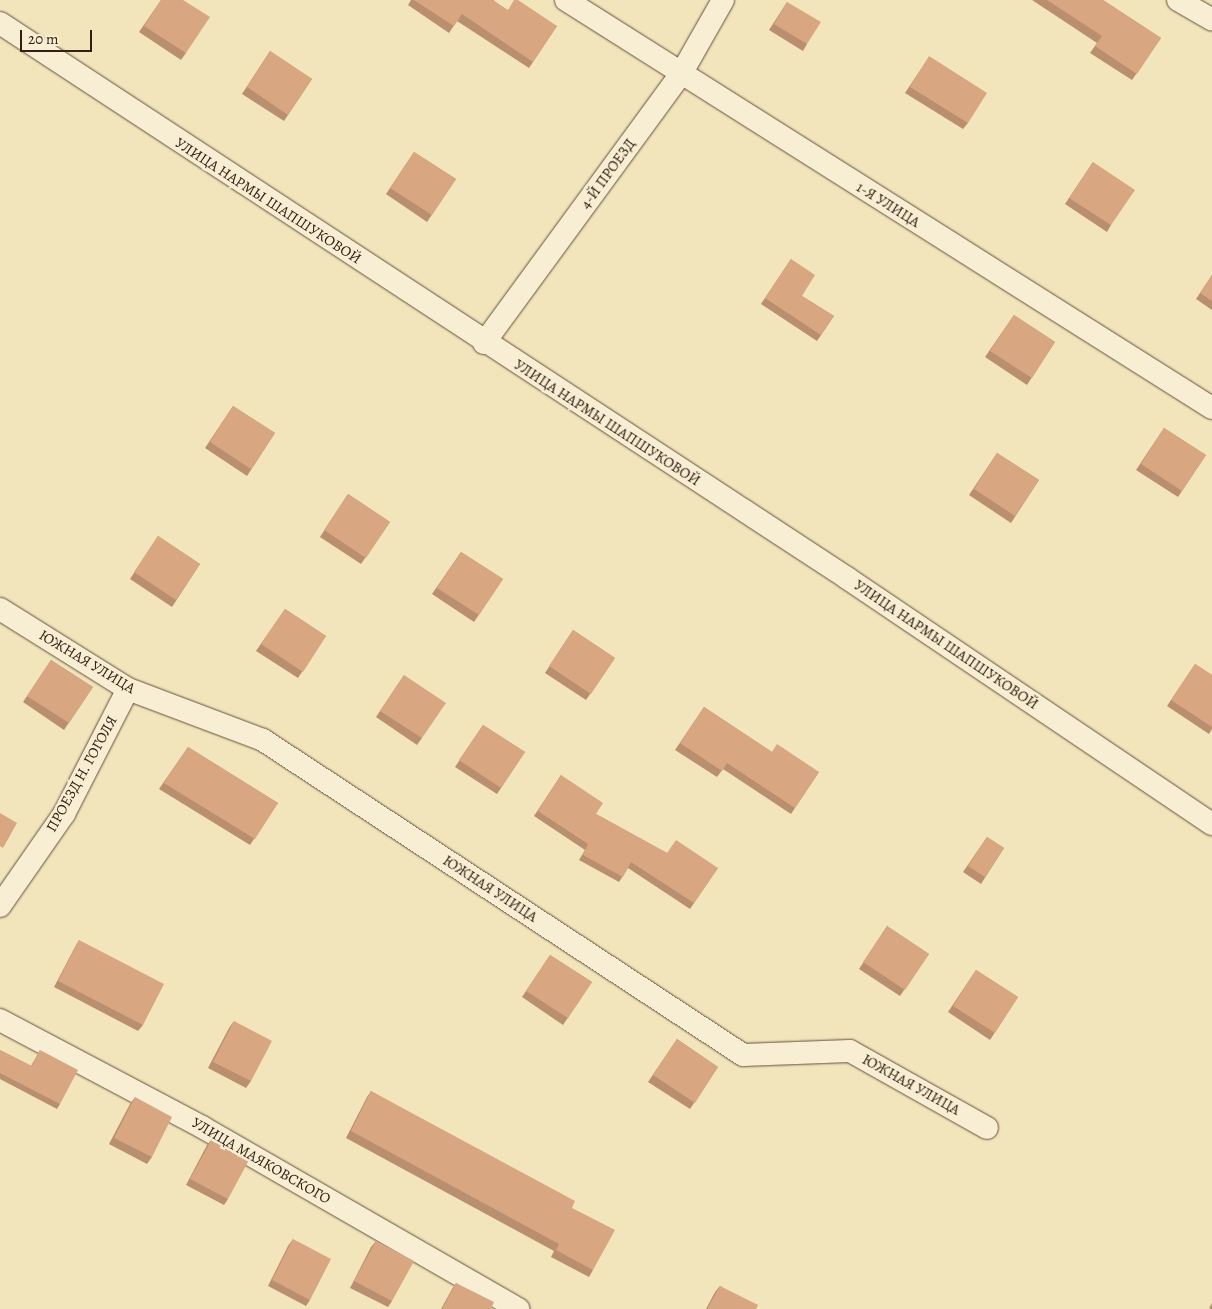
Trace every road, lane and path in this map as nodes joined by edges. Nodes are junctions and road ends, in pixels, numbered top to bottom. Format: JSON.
{"nodes":[{"id":1,"x":566,"y":0,"type":"edge"},
{"id":2,"x":723,"y":0,"type":"edge"},
{"id":3,"x":1178,"y":0,"type":"edge"},
{"id":4,"x":1212,"y":20,"type":"edge"},
{"id":5,"x":0,"y":24,"type":"edge"},
{"id":6,"x":681,"y":74,"type":"junction"},
{"id":7,"x":484,"y":343,"type":"junction"},
{"id":8,"x":1212,"y":408,"type":"edge"},
{"id":9,"x":0,"y":609,"type":"edge"},
{"id":10,"x":128,"y":689,"type":"junction"},
{"id":11,"x":1212,"y":824,"type":"edge"},
{"id":12,"x":0,"y":906,"type":"edge"},
{"id":13,"x":0,"y":1020,"type":"edge"},
{"id":14,"x":987,"y":1128,"type":"dead end"},
{"id":15,"x":518,"y":1309,"type":"edge"}],
"edges":[{"from":1,"to":6,"type":"street","name":"1-Я УЛИЦА"},
{"from":2,"to":6,"type":"street","name":"4-Й ПРОЕЗД"},
{"from":3,"to":4,"type":"street"},
{"from":5,"to":7,"type":"street","name":"УЛИЦА НАРМЫ ШАПШУКОВОЙ"},
{"from":6,"to":7,"type":"street","name":"4-Й ПРОЕЗД"},
{"from":6,"to":8,"type":"street","name":"1-Я УЛИЦА"},
{"from":7,"to":11,"type":"street","name":"УЛИЦА НАРМЫ ШАПШУКОВОЙ"},
{"from":9,"to":10,"type":"street","name":"ЮЖНАЯ УЛИЦА"},
{"from":10,"to":12,"type":"street","name":"ПРОЕЗД Н. ГОГОЛЯ"},
{"from":10,"to":14,"type":"street","name":"ЮЖНАЯ УЛИЦА"},
{"from":13,"to":15,"type":"street","name":"УЛИЦА МАЯКОВСКОГО"}]}
